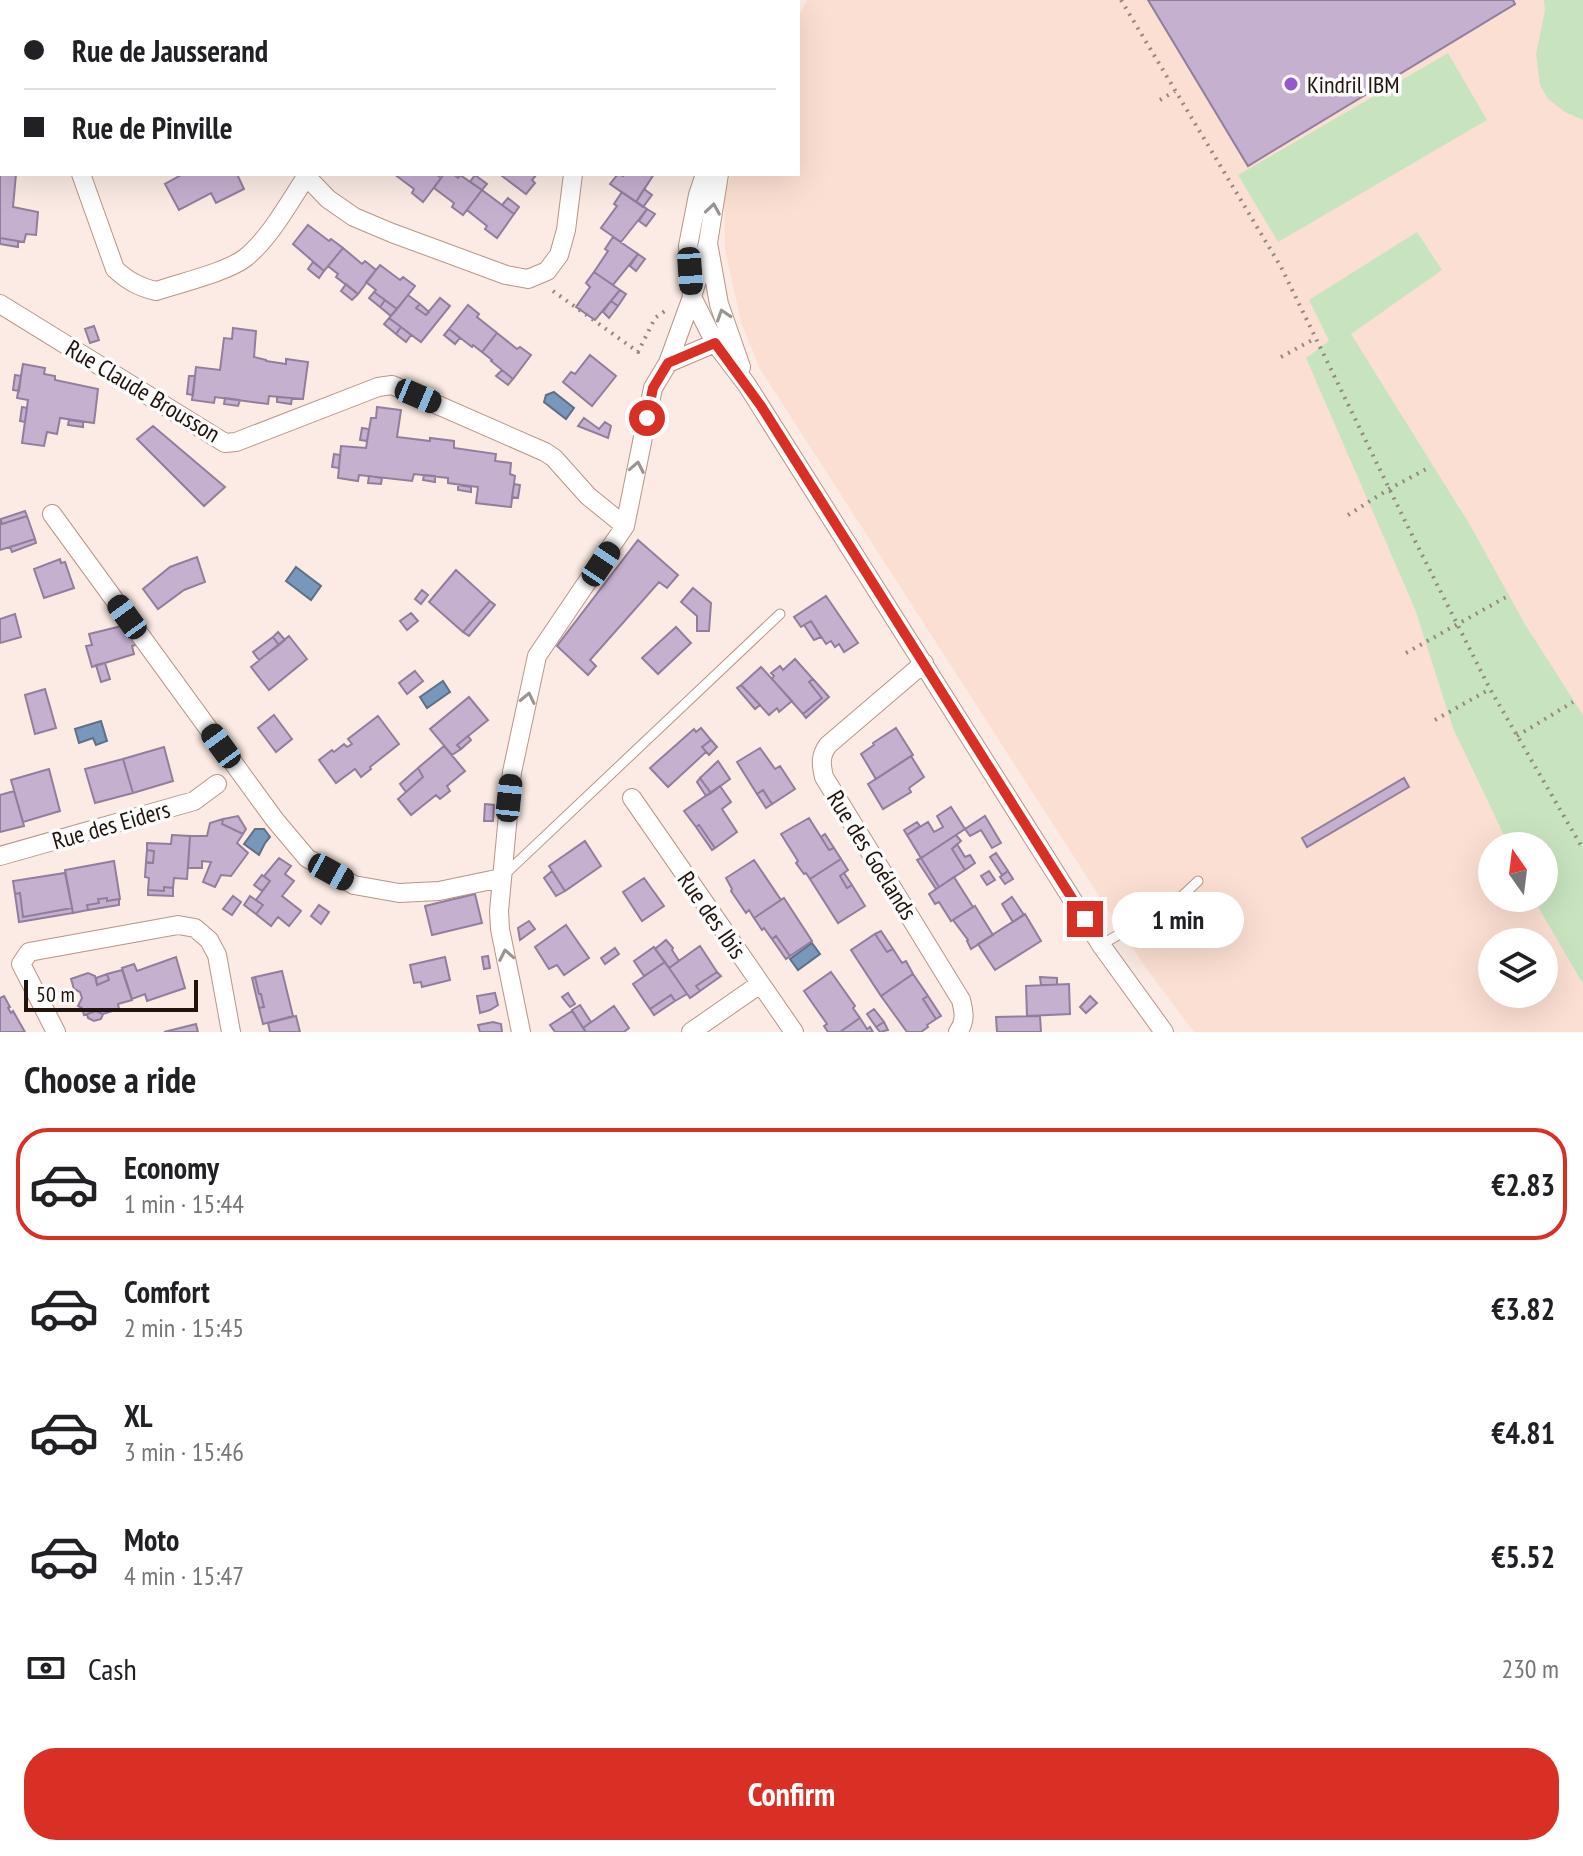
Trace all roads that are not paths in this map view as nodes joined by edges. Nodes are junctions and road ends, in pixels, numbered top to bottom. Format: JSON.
{"nodes":[{"id":1,"x":82,"y":176,"type":"edge"},
{"id":2,"x":305,"y":176,"type":"edge"},
{"id":3,"x":573,"y":176,"type":"edge"},
{"id":4,"x":704,"y":176,"type":"edge"},
{"id":5,"x":719,"y":176,"type":"edge"},
{"id":6,"x":708,"y":243,"type":"junction"},
{"id":7,"x":692,"y":297,"type":"junction"},
{"id":8,"x":0,"y":304,"type":"edge"},
{"id":9,"x":715,"y":343,"type":"junction"},
{"id":10,"x":668,"y":363,"type":"junction"},
{"id":11,"x":747,"y":385,"type":"junction"},
{"id":12,"x":52,"y":514,"type":"dead end"},
{"id":13,"x":625,"y":526,"type":"junction"},
{"id":14,"x":780,"y":614,"type":"dead end"},
{"id":15,"x":924,"y":663,"type":"junction"},
{"id":16,"x":217,"y":784,"type":"dead end"},
{"id":17,"x":632,"y":798,"type":"dead end"},
{"id":18,"x":0,"y":856,"type":"edge"},
{"id":19,"x":501,"y":878,"type":"junction"},
{"id":20,"x":1198,"y":881,"type":"dead end"},
{"id":21,"x":1101,"y":945,"type":"junction"},
{"id":22,"x":760,"y":984,"type":"junction"},
{"id":23,"x":56,"y":1032,"type":"edge"},
{"id":24,"x":231,"y":1032,"type":"edge"},
{"id":25,"x":521,"y":1032,"type":"edge"},
{"id":26,"x":691,"y":1032,"type":"edge"},
{"id":27,"x":794,"y":1032,"type":"edge"},
{"id":28,"x":958,"y":1032,"type":"edge"},
{"id":29,"x":1164,"y":1032,"type":"edge"}],
"edges":[{"from":1,"to":2,"type":"street"},
{"from":2,"to":3,"type":"street"},
{"from":4,"to":7,"type":"street"},
{"from":6,"to":5,"type":"street","one_way":true},
{"from":6,"to":7,"type":"street"},
{"from":11,"to":6,"type":"street","one_way":true},
{"from":7,"to":9,"type":"street"},
{"from":7,"to":10,"type":"street"},
{"from":8,"to":13,"type":"street","name":"Rue Claude Brousson"},
{"from":9,"to":10,"type":"street"},
{"from":9,"to":11,"type":"street"},
{"from":13,"to":10,"type":"street","one_way":true},
{"from":11,"to":15,"type":"street"},
{"from":12,"to":19,"type":"street"},
{"from":19,"to":13,"type":"street","one_way":true},
{"from":14,"to":19,"type":"lane"},
{"from":15,"to":21,"type":"street"},
{"from":15,"to":28,"type":"street","name":"Rue des Goélands"},
{"from":16,"to":18,"type":"street","name":"Rue des Eiders"},
{"from":17,"to":22,"type":"street","name":"Rue des Ibis"},
{"from":25,"to":19,"type":"street","one_way":true},
{"from":20,"to":21,"type":"lane"},
{"from":21,"to":29,"type":"street"},
{"from":22,"to":26,"type":"street"},
{"from":22,"to":27,"type":"street","name":"Rue des Ibis"},
{"from":23,"to":24,"type":"street"}]}
